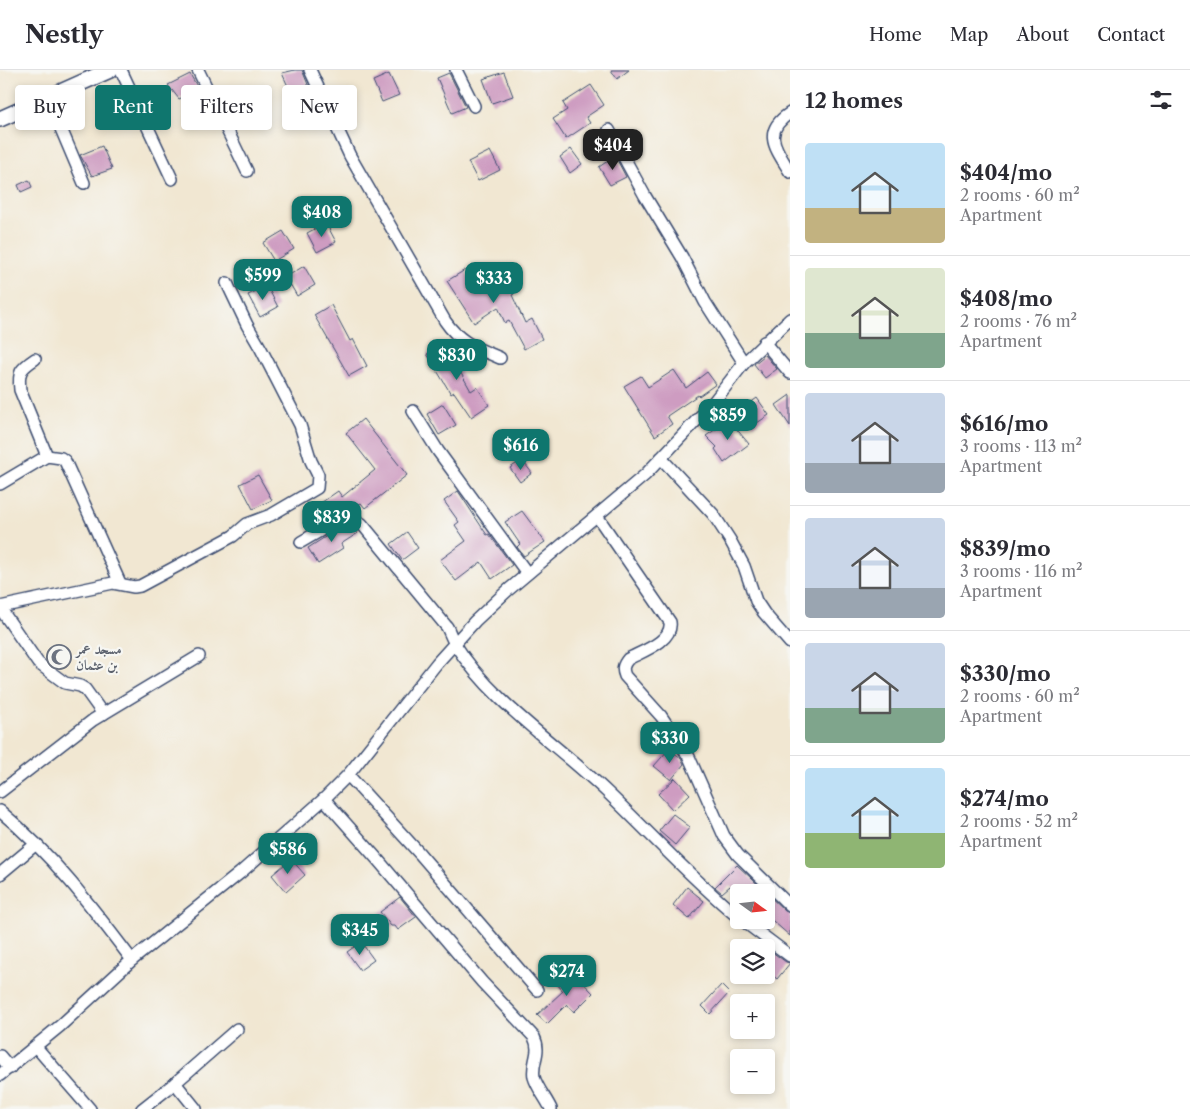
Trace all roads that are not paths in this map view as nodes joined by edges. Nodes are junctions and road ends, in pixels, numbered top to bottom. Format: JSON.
{"nodes":[{"id":1,"x":121,"y":70,"type":"edge"},
{"id":2,"x":198,"y":70,"type":"edge"},
{"id":3,"x":310,"y":70,"type":"edge"},
{"id":4,"x":456,"y":70,"type":"edge"},
{"id":5,"x":101,"y":72,"type":"edge"},
{"id":6,"x":74,"y":85,"type":"edge"},
{"id":7,"x":474,"y":106,"type":"dead end"},
{"id":8,"x":15,"y":112,"type":"edge"},
{"id":9,"x":790,"y":113,"type":"edge"},
{"id":10,"x":0,"y":119,"type":"edge"},
{"id":11,"x":62,"y":130,"type":"edge"},
{"id":12,"x":610,"y":130,"type":"dead end"},
{"id":13,"x":247,"y":171,"type":"dead end"},
{"id":14,"x":790,"y":172,"type":"edge"},
{"id":15,"x":172,"y":179,"type":"dead end"},
{"id":16,"x":84,"y":183,"type":"dead end"},
{"id":17,"x":227,"y":283,"type":"dead end"},
{"id":18,"x":790,"y":320,"type":"edge"},
{"id":19,"x":764,"y":342,"type":"junction"},
{"id":20,"x":500,"y":358,"type":"dead end"},
{"id":21,"x":35,"y":359,"type":"dead end"},
{"id":22,"x":744,"y":363,"type":"junction"},
{"id":23,"x":790,"y":373,"type":"edge"},
{"id":24,"x":413,"y":411,"type":"dead end"},
{"id":25,"x":47,"y":456,"type":"junction"},
{"id":26,"x":661,"y":458,"type":"junction"},
{"id":27,"x":0,"y":484,"type":"edge"},
{"id":28,"x":597,"y":516,"type":"junction"},
{"id":29,"x":301,"y":542,"type":"dead end"},
{"id":30,"x":527,"y":573,"type":"junction"},
{"id":31,"x":120,"y":583,"type":"junction"},
{"id":32,"x":0,"y":608,"type":"edge"},
{"id":33,"x":790,"y":643,"type":"edge"},
{"id":34,"x":455,"y":644,"type":"junction"},
{"id":35,"x":199,"y":656,"type":"dead end"},
{"id":36,"x":103,"y":714,"type":"junction"},
{"id":37,"x":348,"y":775,"type":"junction"},
{"id":38,"x":0,"y":792,"type":"edge"},
{"id":39,"x":324,"y":799,"type":"junction"},
{"id":40,"x":0,"y":811,"type":"edge"},
{"id":41,"x":36,"y":844,"type":"junction"},
{"id":42,"x":0,"y":874,"type":"edge"},
{"id":43,"x":790,"y":906,"type":"edge"},
{"id":44,"x":730,"y":910,"type":"edge"},
{"id":45,"x":754,"y":929,"type":"edge"},
{"id":46,"x":790,"y":956,"type":"edge"},
{"id":47,"x":132,"y":960,"type":"junction"},
{"id":48,"x":537,"y":990,"type":"dead end"},
{"id":49,"x":238,"y":1029,"type":"dead end"},
{"id":50,"x":36,"y":1047,"type":"junction"},
{"id":51,"x":0,"y":1056,"type":"edge"},
{"id":52,"x":10,"y":1068,"type":"junction"},
{"id":53,"x":0,"y":1075,"type":"edge"},
{"id":54,"x":175,"y":1083,"type":"junction"},
{"id":55,"x":90,"y":1109,"type":"edge"},
{"id":56,"x":142,"y":1109,"type":"edge"},
{"id":57,"x":196,"y":1109,"type":"edge"},
{"id":58,"x":551,"y":1109,"type":"edge"}],
"edges":[{"from":1,"to":15,"type":"street"},
{"from":2,"to":13,"type":"street"},
{"from":3,"to":20,"type":"street"},
{"from":4,"to":7,"type":"street"},
{"from":5,"to":6,"type":"main road"},
{"from":8,"to":10,"type":"main road"},
{"from":9,"to":14,"type":"street"},
{"from":11,"to":16,"type":"street"},
{"from":12,"to":22,"type":"street"},
{"from":17,"to":31,"type":"street"},
{"from":18,"to":19,"type":"street"},
{"from":19,"to":22,"type":"street"},
{"from":19,"to":23,"type":"street"},
{"from":21,"to":25,"type":"street"},
{"from":22,"to":26,"type":"street"},
{"from":24,"to":30,"type":"street"},
{"from":25,"to":27,"type":"street"},
{"from":25,"to":31,"type":"street"},
{"from":26,"to":28,"type":"street"},
{"from":26,"to":33,"type":"street"},
{"from":28,"to":30,"type":"street"},
{"from":28,"to":43,"type":"street"},
{"from":29,"to":34,"type":"street"},
{"from":30,"to":34,"type":"street"},
{"from":31,"to":32,"type":"street"},
{"from":32,"to":36,"type":"street"},
{"from":34,"to":37,"type":"street"},
{"from":34,"to":44,"type":"street"},
{"from":35,"to":36,"type":"street"},
{"from":36,"to":38,"type":"street"},
{"from":37,"to":39,"type":"street"},
{"from":37,"to":48,"type":"street"},
{"from":39,"to":47,"type":"street"},
{"from":39,"to":58,"type":"street"},
{"from":40,"to":41,"type":"street"},
{"from":41,"to":42,"type":"street"},
{"from":41,"to":47,"type":"street"},
{"from":45,"to":46,"type":"street"},
{"from":47,"to":50,"type":"street"},
{"from":49,"to":54,"type":"street"},
{"from":50,"to":52,"type":"street"},
{"from":50,"to":55,"type":"street"},
{"from":51,"to":52,"type":"street"},
{"from":52,"to":53,"type":"street"},
{"from":54,"to":56,"type":"street"},
{"from":54,"to":57,"type":"street"}]}
